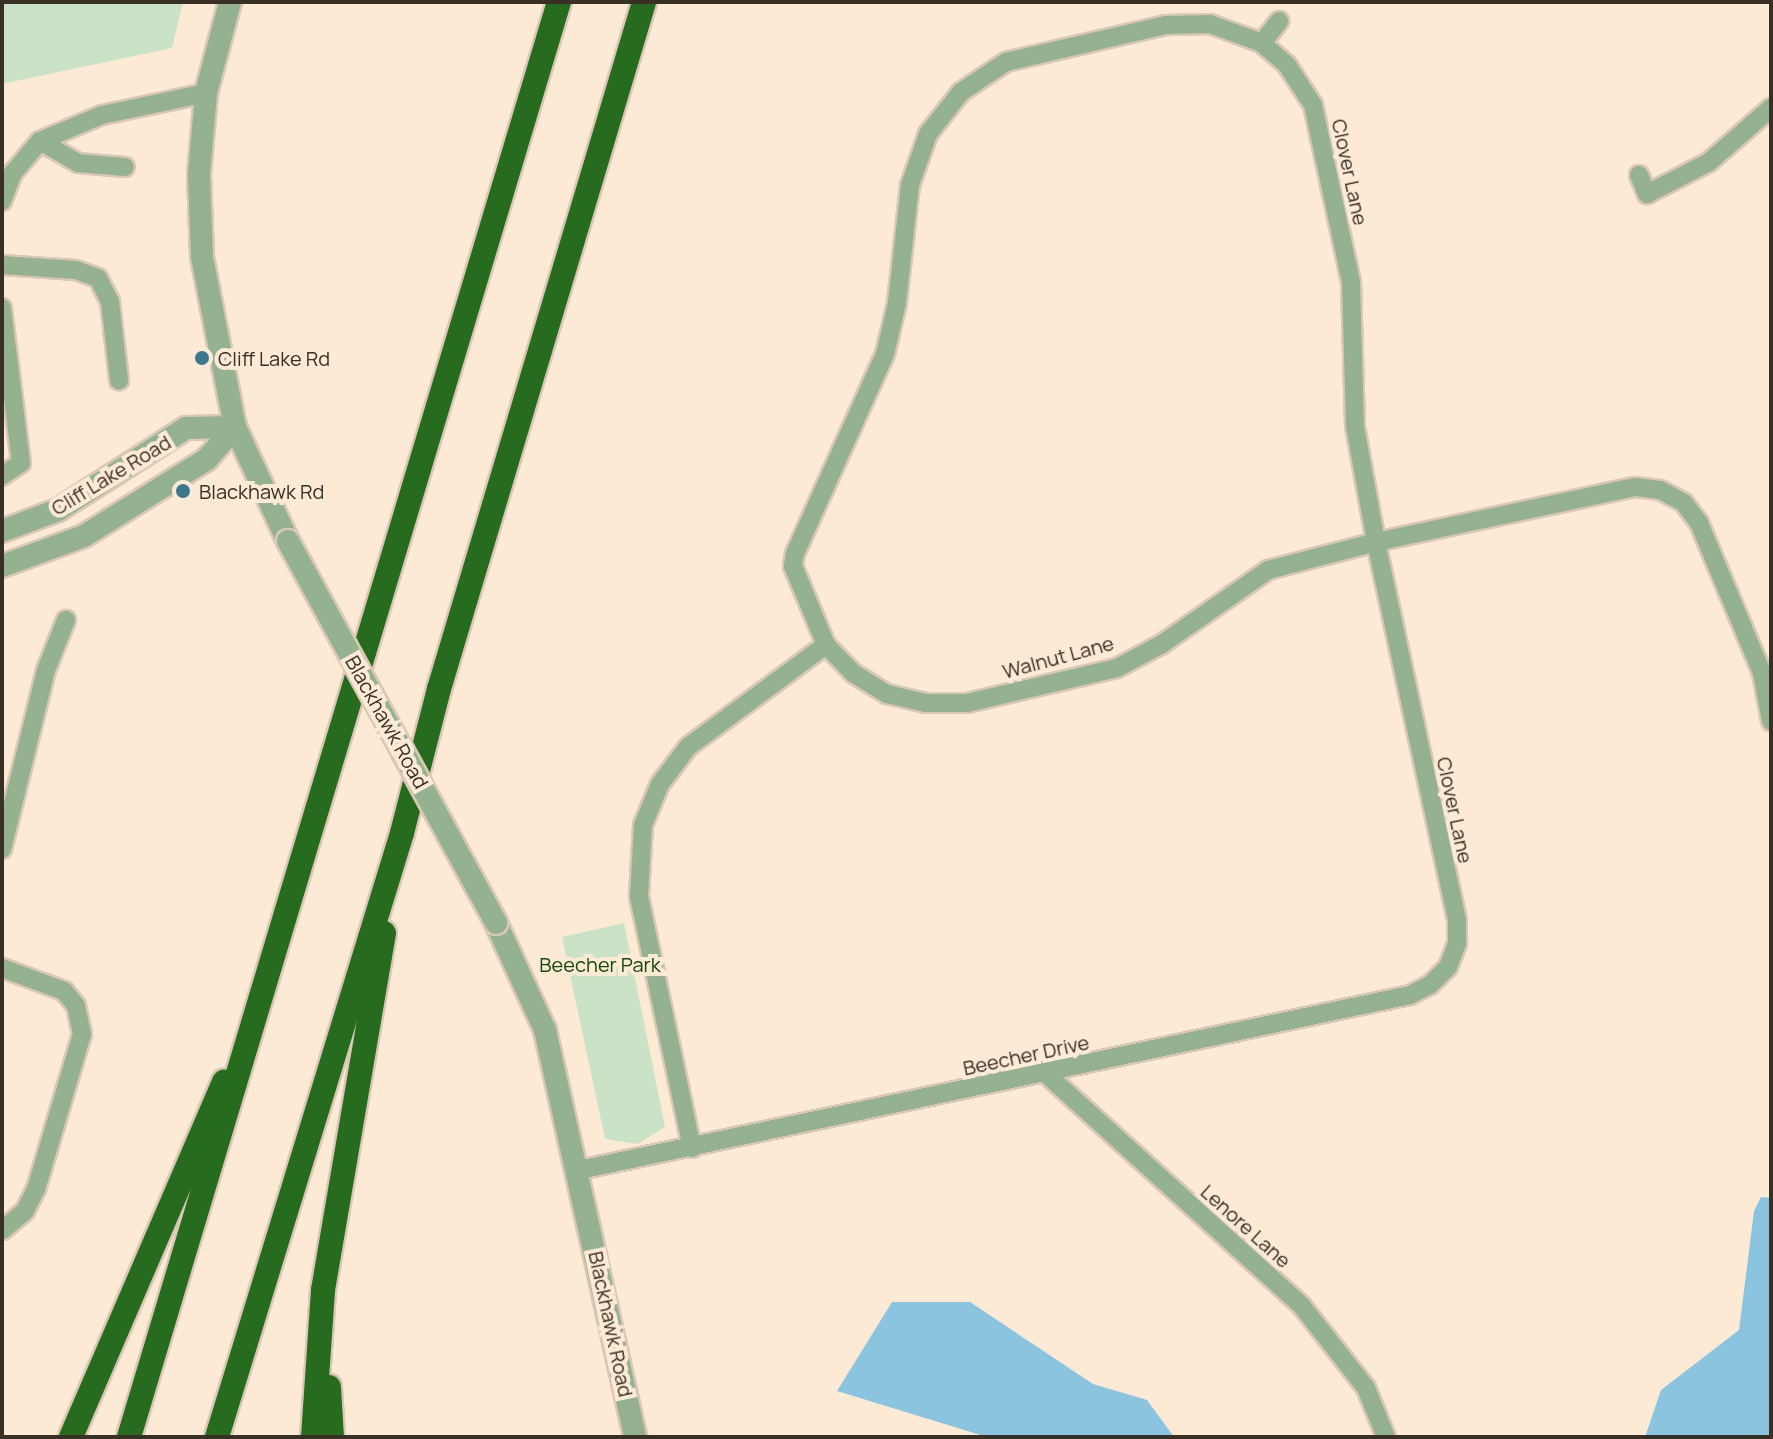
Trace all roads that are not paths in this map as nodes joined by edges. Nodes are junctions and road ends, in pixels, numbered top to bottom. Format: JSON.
{"nodes":[{"id":1,"x":230,"y":2,"type":"edge"},
{"id":2,"x":559,"y":2,"type":"edge"},
{"id":3,"x":644,"y":2,"type":"edge"},
{"id":4,"x":1279,"y":21,"type":"dead end"},
{"id":5,"x":1262,"y":43,"type":"junction"},
{"id":6,"x":206,"y":93,"type":"junction"},
{"id":7,"x":1771,"y":108,"type":"edge"},
{"id":8,"x":40,"y":141,"type":"junction"},
{"id":9,"x":125,"y":167,"type":"dead end"},
{"id":10,"x":1639,"y":175,"type":"dead end"},
{"id":11,"x":2,"y":201,"type":"edge"},
{"id":12,"x":2,"y":265,"type":"edge"},
{"id":13,"x":2,"y":308,"type":"edge"},
{"id":14,"x":7,"y":373,"type":"edge"},
{"id":15,"x":119,"y":380,"type":"dead end"},
{"id":16,"x":235,"y":427,"type":"junction"},
{"id":17,"x":2,"y":476,"type":"edge"},
{"id":18,"x":2,"y":531,"type":"edge"},
{"id":19,"x":1376,"y":542,"type":"junction"},
{"id":20,"x":2,"y":566,"type":"edge"},
{"id":21,"x":66,"y":620,"type":"dead end"},
{"id":22,"x":826,"y":645,"type":"junction"},
{"id":23,"x":1771,"y":721,"type":"edge"},
{"id":24,"x":402,"y":833,"type":"junction"},
{"id":25,"x":2,"y":849,"type":"edge"},
{"id":26,"x":1457,"y":943,"type":"joint"},
{"id":27,"x":2,"y":968,"type":"edge"},
{"id":28,"x":272,"y":970,"type":"junction"},
{"id":29,"x":1045,"y":1073,"type":"junction"},
{"id":30,"x":692,"y":1148,"type":"junction"},
{"id":31,"x":579,"y":1170,"type":"junction"},
{"id":32,"x":2,"y":1230,"type":"edge"},
{"id":33,"x":323,"y":1290,"type":"junction"},
{"id":34,"x":71,"y":1437,"type":"edge"},
{"id":35,"x":129,"y":1437,"type":"edge"},
{"id":36,"x":217,"y":1437,"type":"edge"},
{"id":37,"x":313,"y":1437,"type":"edge"},
{"id":38,"x":332,"y":1437,"type":"edge"},
{"id":39,"x":635,"y":1437,"type":"edge"},
{"id":40,"x":1386,"y":1437,"type":"edge"}],
"edges":[{"from":1,"to":6,"type":"street","name":"Blackhawk Road"},
{"from":2,"to":28,"type":"highway"},
{"from":3,"to":24,"type":"highway"},
{"from":4,"to":5,"type":"street"},
{"from":5,"to":19,"type":"street","name":"Clover Lane"},
{"from":5,"to":22,"type":"street","name":"Clover Lane"},
{"from":6,"to":8,"type":"street"},
{"from":6,"to":16,"type":"street","name":"Blackhawk Road"},
{"from":7,"to":10,"type":"street"},
{"from":8,"to":9,"type":"street"},
{"from":8,"to":11,"type":"street"},
{"from":12,"to":15,"type":"street"},
{"from":13,"to":14,"type":"street"},
{"from":14,"to":17,"type":"street"},
{"from":16,"to":18,"type":"street","name":"Cliff Lake Road"},
{"from":16,"to":20,"type":"street","name":"Cliff Lake Road"},
{"from":16,"to":31,"type":"street","name":"Blackhawk Road","bridge":true},
{"from":19,"to":22,"type":"street","name":"Walnut Lane"},
{"from":19,"to":23,"type":"street","name":"Walnut Lane"},
{"from":19,"to":26,"type":"street","name":"Clover Lane"},
{"from":21,"to":25,"type":"street"},
{"from":22,"to":30,"type":"street"},
{"from":24,"to":33,"type":"highway"},
{"from":24,"to":36,"type":"highway"},
{"from":26,"to":29,"type":"street","name":"Beecher Drive"},
{"from":27,"to":32,"type":"street"},
{"from":28,"to":34,"type":"highway"},
{"from":28,"to":35,"type":"highway"},
{"from":29,"to":30,"type":"street","name":"Beecher Drive"},
{"from":29,"to":40,"type":"street","name":"Lenore Lane"},
{"from":30,"to":31,"type":"street","name":"Beecher Drive"},
{"from":31,"to":39,"type":"street","name":"Blackhawk Road"},
{"from":33,"to":37,"type":"highway"},
{"from":33,"to":38,"type":"highway"}]}
